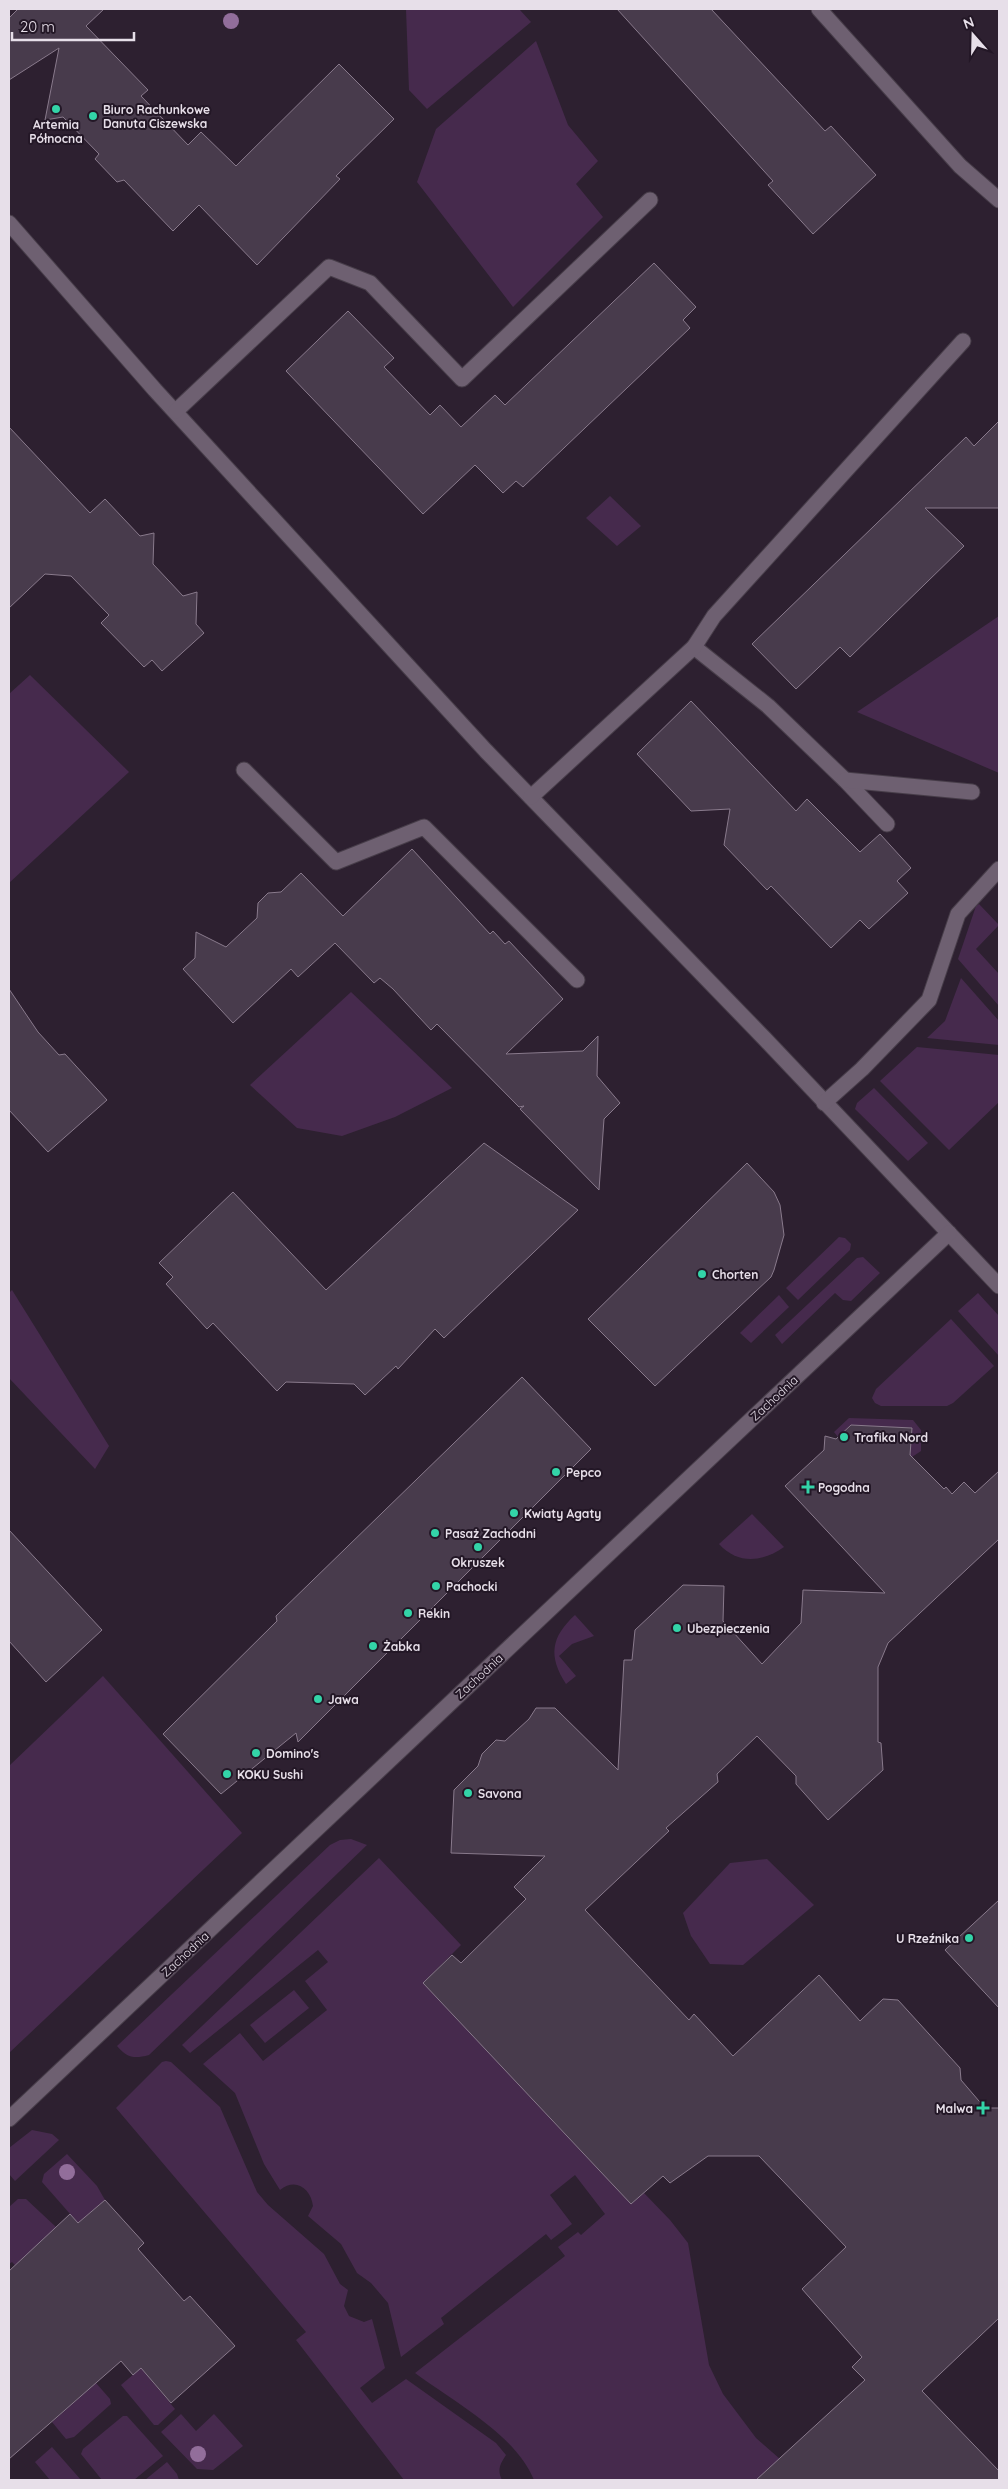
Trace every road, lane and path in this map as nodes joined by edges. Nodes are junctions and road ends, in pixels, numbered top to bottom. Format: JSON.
{"nodes":[{"id":1,"x":819,"y":9,"type":"edge"},
{"id":2,"x":650,"y":200,"type":"dead end"},
{"id":3,"x":999,"y":200,"type":"edge"},
{"id":4,"x":9,"y":223,"type":"edge"},
{"id":5,"x":963,"y":341,"type":"dead end"},
{"id":6,"x":176,"y":411,"type":"junction"},
{"id":7,"x":694,"y":646,"type":"junction"},
{"id":8,"x":244,"y":770,"type":"dead end"},
{"id":9,"x":845,"y":780,"type":"junction"},
{"id":10,"x":972,"y":792,"type":"dead end"},
{"id":11,"x":531,"y":797,"type":"junction"},
{"id":12,"x":887,"y":824,"type":"dead end"},
{"id":13,"x":999,"y":869,"type":"edge"},
{"id":14,"x":577,"y":980,"type":"dead end"},
{"id":15,"x":824,"y":1103,"type":"junction"},
{"id":16,"x":949,"y":1233,"type":"junction"},
{"id":17,"x":999,"y":1286,"type":"edge"},
{"id":18,"x":9,"y":2118,"type":"edge"}],
"edges":[{"from":1,"to":3,"type":"street"},
{"from":2,"to":6,"type":"street"},
{"from":4,"to":6,"type":"street"},
{"from":5,"to":7,"type":"street"},
{"from":6,"to":11,"type":"street"},
{"from":7,"to":9,"type":"street"},
{"from":7,"to":11,"type":"street"},
{"from":8,"to":14,"type":"street"},
{"from":9,"to":10,"type":"street"},
{"from":9,"to":12,"type":"street"},
{"from":11,"to":15,"type":"street"},
{"from":13,"to":15,"type":"street"},
{"from":15,"to":16,"type":"street"},
{"from":16,"to":17,"type":"street"},
{"from":16,"to":18,"type":"street","name":"Zachodnia"}]}
